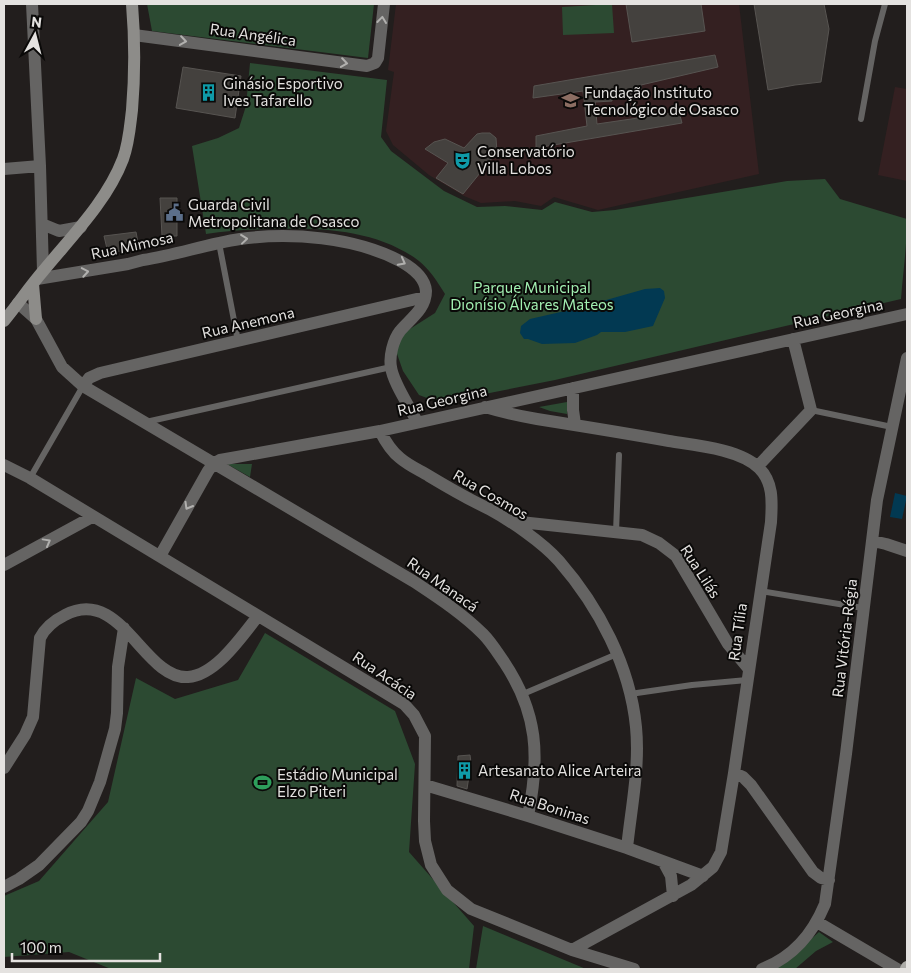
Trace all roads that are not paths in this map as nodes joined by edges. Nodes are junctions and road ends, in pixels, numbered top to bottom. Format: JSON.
{"nodes":[{"id":1,"x":32,"y":4,"type":"edge"},
{"id":2,"x":132,"y":4,"type":"edge"},
{"id":3,"x":384,"y":4,"type":"edge"},
{"id":4,"x":885,"y":4,"type":"edge"},
{"id":5,"x":134,"y":35,"type":"junction"},
{"id":6,"x":861,"y":119,"type":"dead end"},
{"id":7,"x":40,"y":166,"type":"junction"},
{"id":8,"x":4,"y":169,"type":"edge"},
{"id":9,"x":42,"y":224,"type":"junction"},
{"id":10,"x":81,"y":226,"type":"junction"},
{"id":11,"x":219,"y":243,"type":"junction"},
{"id":12,"x":38,"y":278,"type":"junction"},
{"id":13,"x":425,"y":297,"type":"junction"},
{"id":14,"x":18,"y":303,"type":"junction"},
{"id":15,"x":907,"y":314,"type":"edge"},
{"id":16,"x":6,"y":318,"type":"edge"},
{"id":17,"x":36,"y":319,"type":"junction"},
{"id":18,"x":794,"y":339,"type":"junction"},
{"id":19,"x":238,"y":341,"type":"junction"},
{"id":20,"x":907,"y":358,"type":"edge"},
{"id":21,"x":391,"y":368,"type":"junction"},
{"id":22,"x":83,"y":386,"type":"junction"},
{"id":23,"x":573,"y":388,"type":"junction"},
{"id":24,"x":527,"y":398,"type":"junction"},
{"id":25,"x":485,"y":407,"type":"junction"},
{"id":26,"x":811,"y":410,"type":"junction"},
{"id":27,"x":537,"y":419,"type":"junction"},
{"id":28,"x":145,"y":422,"type":"junction"},
{"id":29,"x":417,"y":422,"type":"junction"},
{"id":30,"x":575,"y":424,"type":"junction"},
{"id":31,"x":892,"y":427,"type":"junction"},
{"id":32,"x":380,"y":431,"type":"junction"},
{"id":33,"x":619,"y":455,"type":"dead end"},
{"id":34,"x":213,"y":464,"type":"junction"},
{"id":35,"x":4,"y":465,"type":"edge"},
{"id":36,"x":758,"y":466,"type":"junction"},
{"id":37,"x":30,"y":478,"type":"junction"},
{"id":38,"x":92,"y":516,"type":"junction"},
{"id":39,"x":511,"y":521,"type":"junction"},
{"id":40,"x":616,"y":532,"type":"junction"},
{"id":41,"x":872,"y":541,"type":"junction"},
{"id":42,"x":907,"y":551,"type":"edge"},
{"id":43,"x":160,"y":556,"type":"junction"},
{"id":44,"x":4,"y":565,"type":"edge"},
{"id":45,"x":760,"y":591,"type":"junction"},
{"id":46,"x":863,"y":608,"type":"junction"},
{"id":47,"x":258,"y":616,"type":"junction"},
{"id":48,"x":124,"y":628,"type":"junction"},
{"id":49,"x":617,"y":654,"type":"junction"},
{"id":50,"x":748,"y":674,"type":"junction"},
{"id":51,"x":523,"y":694,"type":"junction"},
{"id":52,"x":630,"y":694,"type":"junction"},
{"id":53,"x":4,"y":768,"type":"edge"},
{"id":54,"x":734,"y":772,"type":"junction"},
{"id":55,"x":425,"y":785,"type":"junction"},
{"id":56,"x":528,"y":816,"type":"junction"},
{"id":57,"x":627,"y":848,"type":"junction"},
{"id":58,"x":664,"y":863,"type":"junction"},
{"id":59,"x":703,"y":876,"type":"junction"},
{"id":60,"x":829,"y":880,"type":"junction"},
{"id":61,"x":4,"y":887,"type":"edge"},
{"id":62,"x":673,"y":896,"type":"junction"},
{"id":63,"x":817,"y":922,"type":"junction"},
{"id":64,"x":572,"y":950,"type":"junction"},
{"id":65,"x":634,"y":969,"type":"edge"},
{"id":66,"x":762,"y":969,"type":"edge"},
{"id":67,"x":898,"y":969,"type":"edge"}],
"edges":[{"from":1,"to":7,"type":"street"},
{"from":2,"to":5,"type":"main road"},
{"from":5,"to":3,"type":"street","name":"Rua Angélica","one_way":true},
{"from":4,"to":6,"type":"lane"},
{"from":5,"to":10,"type":"main road"},
{"from":7,"to":8,"type":"street"},
{"from":7,"to":9,"type":"street"},
{"from":9,"to":10,"type":"street"},
{"from":9,"to":12,"type":"street"},
{"from":10,"to":12,"type":"main road"},
{"from":12,"to":11,"type":"street","name":"Rua Mimosa","one_way":true},
{"from":11,"to":13,"type":"street","name":"Rua Mimosa","one_way":true},
{"from":11,"to":19,"type":"lane"},
{"from":12,"to":14,"type":"main road"},
{"from":12,"to":17,"type":"main road"},
{"from":13,"to":19,"type":"street","name":"Rua Anemona"},
{"from":13,"to":21,"type":"street"},
{"from":14,"to":16,"type":"main road"},
{"from":14,"to":17,"type":"street"},
{"from":15,"to":18,"type":"street","name":"Rua Georgina"},
{"from":16,"to":17,"type":"street"},
{"from":17,"to":22,"type":"street"},
{"from":18,"to":23,"type":"street","name":"Rua Georgina"},
{"from":18,"to":26,"type":"street"},
{"from":19,"to":22,"type":"street","name":"Rua Anemona"},
{"from":20,"to":31,"type":"street","name":"Rua Vitória-Régia"},
{"from":21,"to":28,"type":"lane"},
{"from":21,"to":29,"type":"street"},
{"from":22,"to":28,"type":"street"},
{"from":22,"to":37,"type":"lane"},
{"from":23,"to":24,"type":"street","name":"Rua Georgina"},
{"from":23,"to":30,"type":"street"},
{"from":24,"to":25,"type":"street","name":"Rua Georgina"},
{"from":24,"to":27,"type":"street"},
{"from":25,"to":27,"type":"street"},
{"from":25,"to":29,"type":"street","name":"Rua Georgina"},
{"from":26,"to":31,"type":"lane"},
{"from":26,"to":36,"type":"street"},
{"from":27,"to":30,"type":"street"},
{"from":28,"to":34,"type":"street"},
{"from":29,"to":32,"type":"street","name":"Rua Georgina"},
{"from":30,"to":36,"type":"street"},
{"from":31,"to":41,"type":"street","name":"Rua Vitória-Régia"},
{"from":32,"to":34,"type":"street","name":"Rua Georgina"},
{"from":32,"to":39,"type":"street","name":"Rua Cosmos"},
{"from":33,"to":40,"type":"lane"},
{"from":34,"to":43,"type":"street","one_way":true},
{"from":34,"to":51,"type":"street","name":"Rua Manacá"},
{"from":35,"to":37,"type":"street","name":"Rua Acácia"},
{"from":36,"to":45,"type":"street","name":"Rua Tília"},
{"from":37,"to":38,"type":"street","name":"Rua Acácia"},
{"from":38,"to":43,"type":"street","name":"Rua Acácia"},
{"from":44,"to":38,"type":"street","one_way":true},
{"from":39,"to":40,"type":"street","name":"Rua Lilás"},
{"from":39,"to":49,"type":"street","name":"Rua Cosmos"},
{"from":40,"to":50,"type":"street","name":"Rua Lilás"},
{"from":41,"to":42,"type":"street"},
{"from":41,"to":46,"type":"street","name":"Rua Vitória-Régia"},
{"from":43,"to":47,"type":"street","name":"Rua Acácia"},
{"from":45,"to":46,"type":"lane"},
{"from":45,"to":50,"type":"street","name":"Rua Tília"},
{"from":46,"to":60,"type":"street","name":"Rua Vitória-Régia"},
{"from":47,"to":48,"type":"street"},
{"from":47,"to":55,"type":"street","name":"Rua Acácia"},
{"from":48,"to":53,"type":"street"},
{"from":48,"to":61,"type":"street"},
{"from":49,"to":51,"type":"lane"},
{"from":49,"to":52,"type":"street","name":"Rua Cosmos"},
{"from":50,"to":52,"type":"lane"},
{"from":50,"to":54,"type":"street","name":"Rua Tília"},
{"from":51,"to":56,"type":"street","name":"Rua Manacá"},
{"from":52,"to":57,"type":"street","name":"Rua Cosmos"},
{"from":54,"to":59,"type":"street","name":"Rua Tília"},
{"from":54,"to":60,"type":"street"},
{"from":55,"to":56,"type":"street","name":"Rua Boninas"},
{"from":55,"to":64,"type":"street","name":"Rua Acácia"},
{"from":56,"to":57,"type":"street","name":"Rua Boninas"},
{"from":57,"to":58,"type":"street","name":"Rua Boninas"},
{"from":58,"to":59,"type":"street","name":"Rua Boninas"},
{"from":58,"to":62,"type":"street"},
{"from":59,"to":62,"type":"street","name":"Rua Tília"},
{"from":60,"to":63,"type":"street","name":"Rua Vitória-Régia"},
{"from":62,"to":64,"type":"street","name":"Rua Tília"},
{"from":63,"to":66,"type":"street"},
{"from":63,"to":67,"type":"street"},
{"from":64,"to":65,"type":"street","name":"Rua Acácia"}]}
